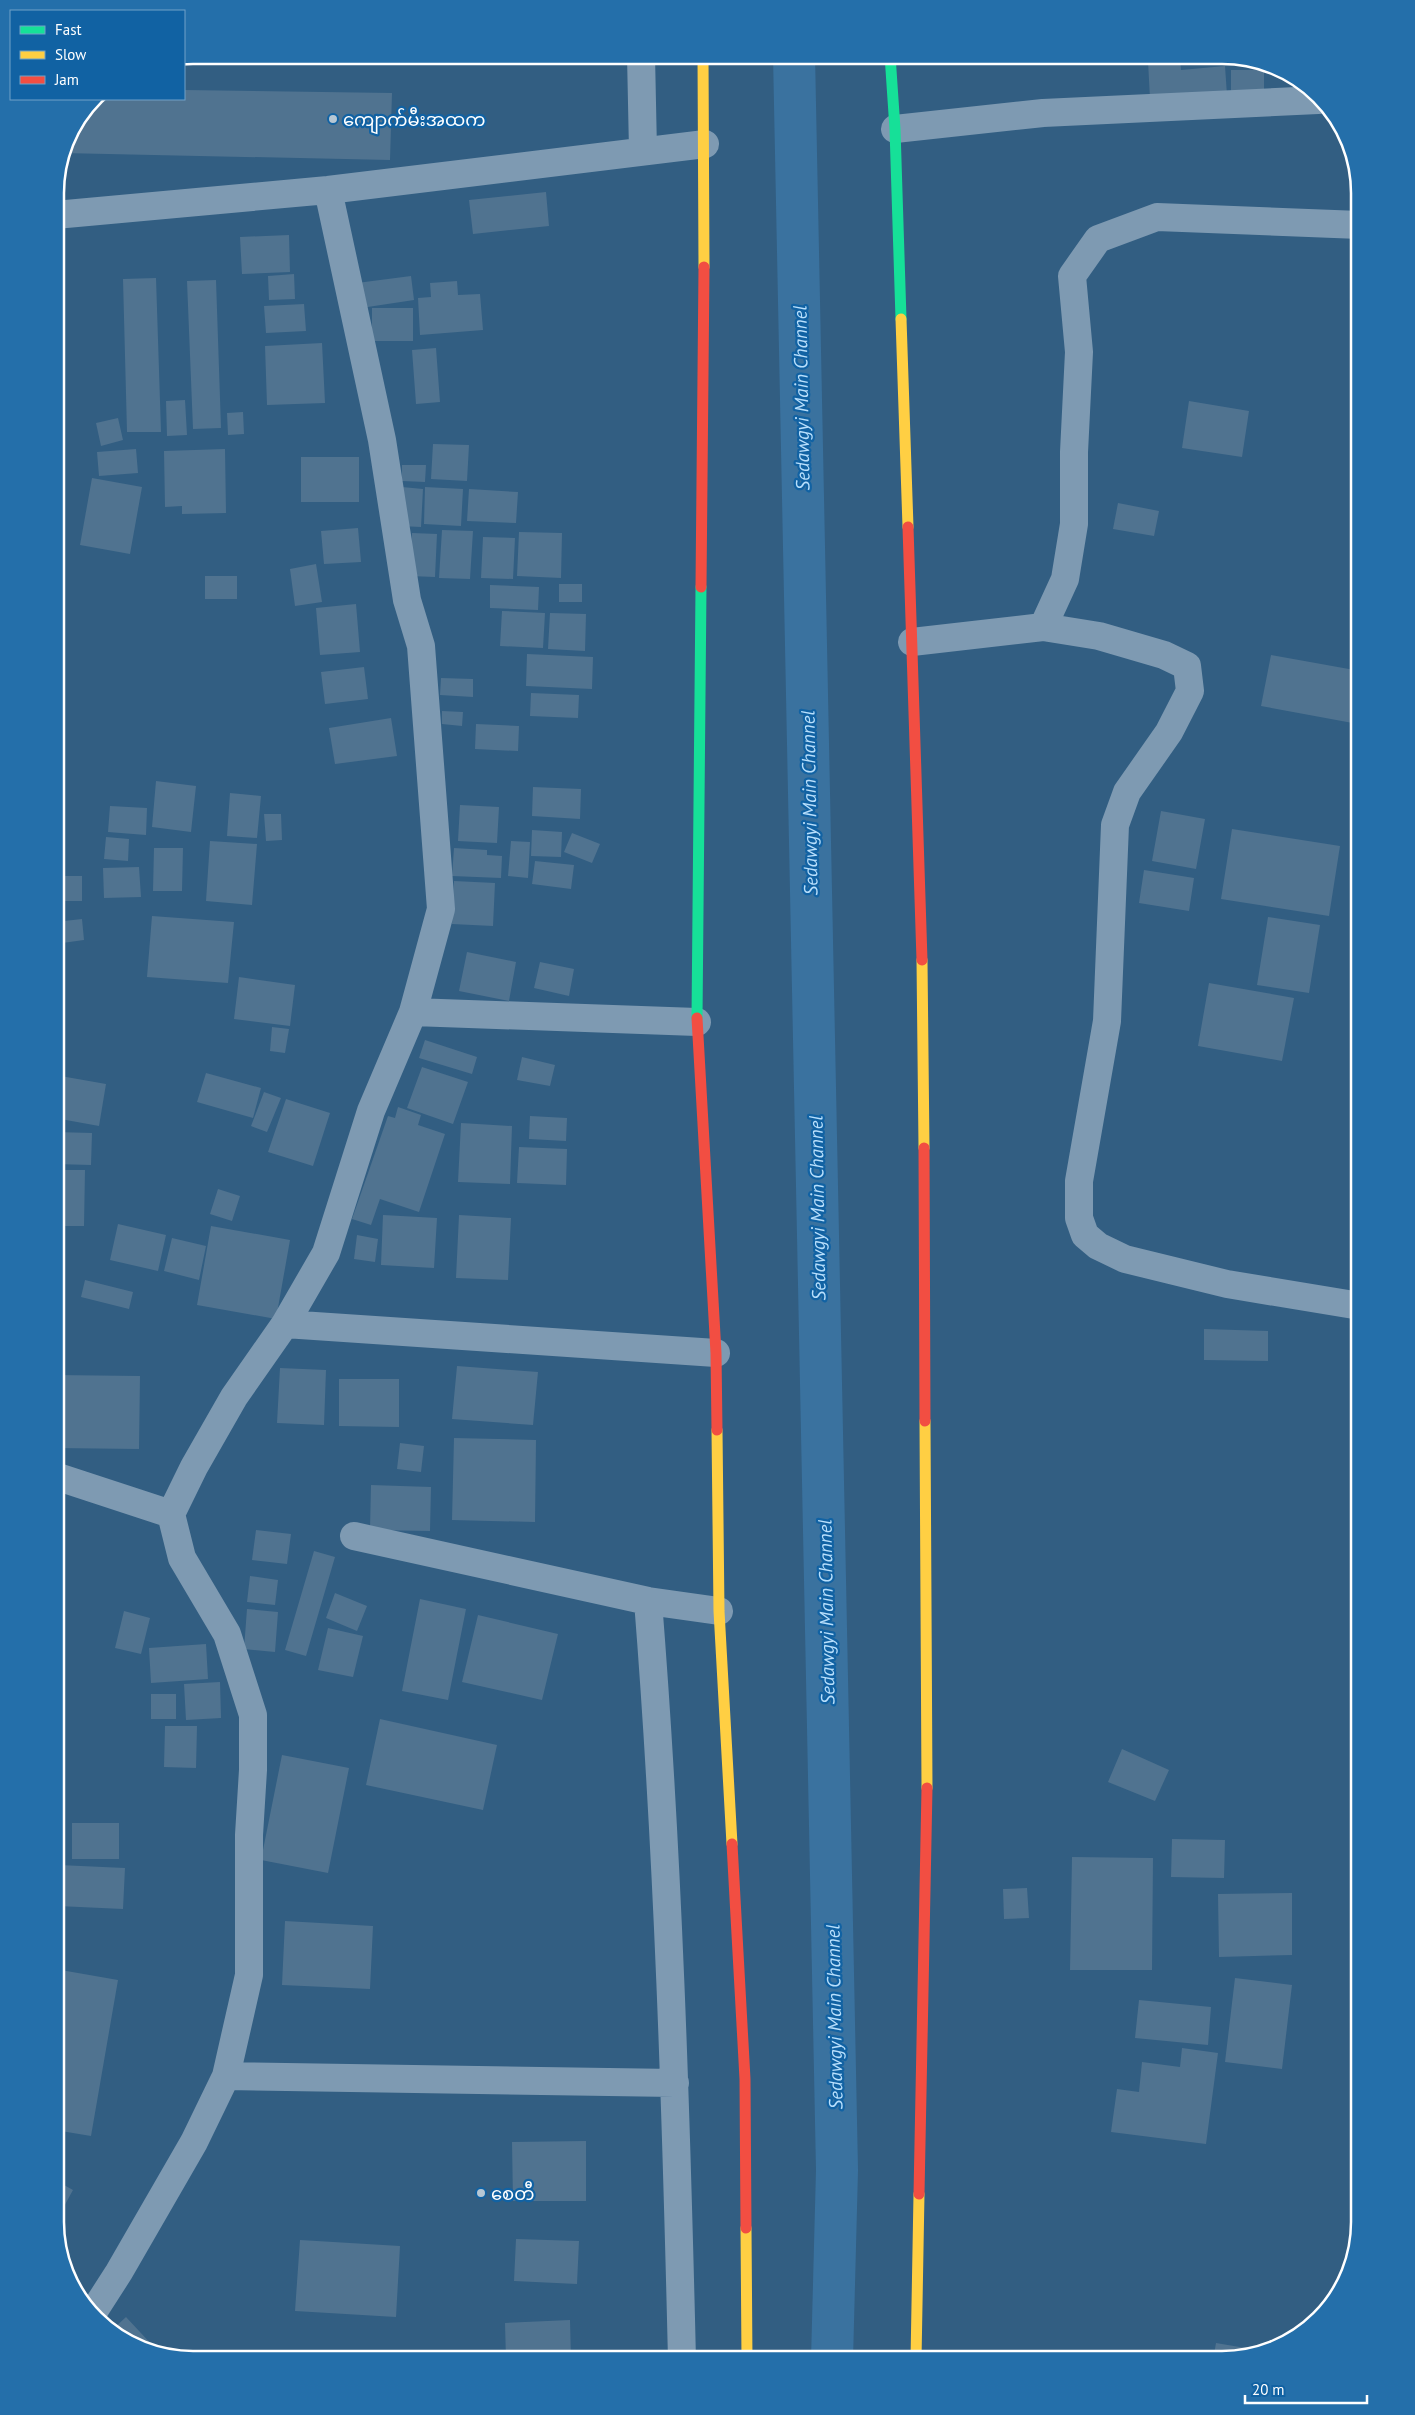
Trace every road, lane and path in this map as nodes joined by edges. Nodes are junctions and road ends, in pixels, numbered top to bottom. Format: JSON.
{"nodes":[{"id":1,"x":641,"y":64,"type":"edge"},
{"id":2,"x":703,"y":64,"type":"edge"},
{"id":3,"x":891,"y":64,"type":"edge"},
{"id":4,"x":1311,"y":100,"type":"edge"},
{"id":5,"x":895,"y":129,"type":"junction"},
{"id":6,"x":705,"y":144,"type":"junction"},
{"id":7,"x":643,"y":151,"type":"junction"},
{"id":8,"x":328,"y":190,"type":"junction"},
{"id":9,"x":64,"y":214,"type":"edge"},
{"id":10,"x":1351,"y":225,"type":"edge"},
{"id":11,"x":1043,"y":628,"type":"junction"},
{"id":12,"x":912,"y":642,"type":"junction"},
{"id":13,"x":413,"y":1012,"type":"junction"},
{"id":14,"x":696,"y":1022,"type":"junction"},
{"id":15,"x":1351,"y":1305,"type":"edge"},
{"id":16,"x":285,"y":1324,"type":"junction"},
{"id":17,"x":716,"y":1353,"type":"junction"},
{"id":18,"x":64,"y":1479,"type":"edge"},
{"id":19,"x":171,"y":1514,"type":"junction"},
{"id":20,"x":354,"y":1536,"type":"dead end"},
{"id":21,"x":648,"y":1601,"type":"junction"},
{"id":22,"x":719,"y":1611,"type":"junction"},
{"id":23,"x":226,"y":2076,"type":"junction"},
{"id":24,"x":675,"y":2083,"type":"junction"},
{"id":25,"x":96,"y":2307,"type":"edge"},
{"id":26,"x":682,"y":2351,"type":"edge"},
{"id":27,"x":747,"y":2351,"type":"edge"},
{"id":28,"x":916,"y":2351,"type":"edge"}],
"edges":[{"from":1,"to":7,"type":"street"},
{"from":2,"to":6,"type":"street"},
{"from":3,"to":5,"type":"street"},
{"from":4,"to":5,"type":"street"},
{"from":5,"to":12,"type":"street"},
{"from":6,"to":7,"type":"street"},
{"from":6,"to":14,"type":"street"},
{"from":7,"to":8,"type":"street"},
{"from":8,"to":9,"type":"street"},
{"from":8,"to":13,"type":"street"},
{"from":10,"to":11,"type":"street"},
{"from":11,"to":12,"type":"street"},
{"from":11,"to":15,"type":"street"},
{"from":12,"to":28,"type":"street"},
{"from":13,"to":14,"type":"street"},
{"from":13,"to":16,"type":"street"},
{"from":14,"to":17,"type":"street"},
{"from":16,"to":17,"type":"street"},
{"from":16,"to":19,"type":"street"},
{"from":17,"to":22,"type":"street"},
{"from":18,"to":19,"type":"street"},
{"from":19,"to":23,"type":"street"},
{"from":20,"to":21,"type":"street"},
{"from":21,"to":22,"type":"street"},
{"from":21,"to":24,"type":"street"},
{"from":22,"to":27,"type":"street"},
{"from":23,"to":24,"type":"street"},
{"from":23,"to":25,"type":"street"},
{"from":24,"to":26,"type":"street"}]}
